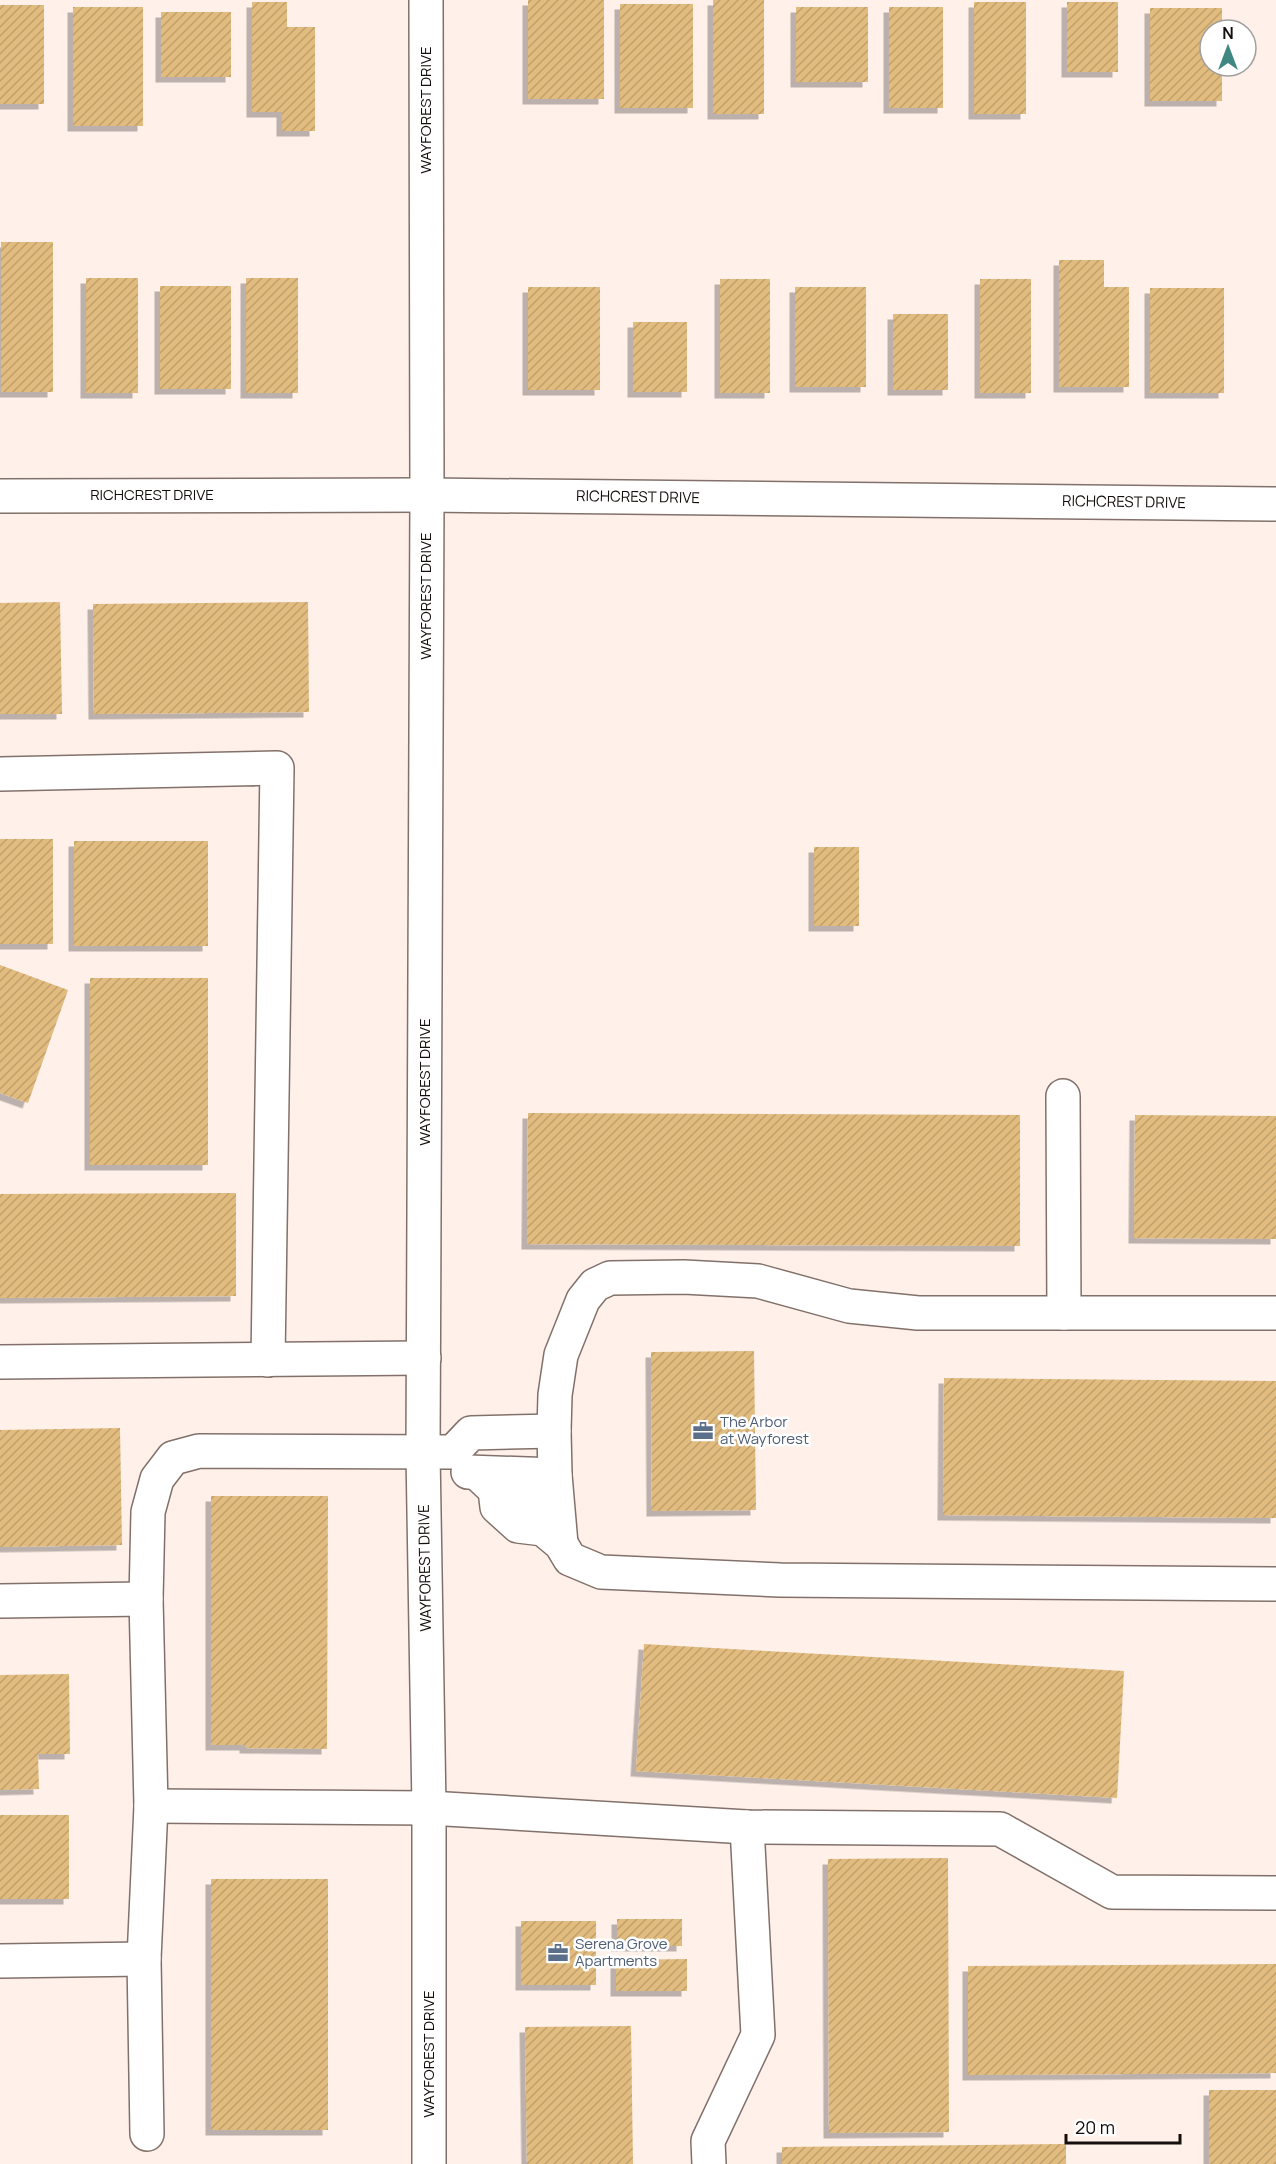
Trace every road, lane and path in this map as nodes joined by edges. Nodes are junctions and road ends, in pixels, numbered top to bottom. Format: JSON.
{"nodes":[{"id":1,"x":426,"y":0,"type":"edge"},
{"id":2,"x":427,"y":495,"type":"junction"},
{"id":3,"x":0,"y":496,"type":"edge"},
{"id":4,"x":1276,"y":504,"type":"edge"},
{"id":5,"x":0,"y":774,"type":"edge"},
{"id":6,"x":1063,"y":1096,"type":"dead end"},
{"id":7,"x":1064,"y":1313,"type":"junction"},
{"id":8,"x":1276,"y":1313,"type":"edge"},
{"id":9,"x":424,"y":1358,"type":"junction"},
{"id":10,"x":268,"y":1360,"type":"junction"},
{"id":11,"x":0,"y":1362,"type":"edge"},
{"id":12,"x":554,"y":1431,"type":"junction"},
{"id":13,"x":438,"y":1452,"type":"junction"},
{"id":14,"x":555,"y":1475,"type":"junction"},
{"id":15,"x":487,"y":1482,"type":"junction"},
{"id":16,"x":552,"y":1537,"type":"junction"},
{"id":17,"x":1276,"y":1584,"type":"edge"},
{"id":18,"x":146,"y":1599,"type":"junction"},
{"id":19,"x":0,"y":1601,"type":"edge"},
{"id":20,"x":151,"y":1806,"type":"junction"},
{"id":21,"x":429,"y":1808,"type":"junction"},
{"id":22,"x":747,"y":1827,"type":"junction"},
{"id":23,"x":1276,"y":1893,"type":"edge"},
{"id":24,"x":144,"y":1959,"type":"junction"},
{"id":25,"x":0,"y":1961,"type":"edge"},
{"id":26,"x":147,"y":2134,"type":"dead end"},
{"id":27,"x":429,"y":2164,"type":"edge"},
{"id":28,"x":709,"y":2164,"type":"edge"}],
"edges":[{"from":1,"to":2,"type":"street","name":"WAYFOREST DRIVE"},
{"from":2,"to":3,"type":"street","name":"RICHCREST DRIVE"},
{"from":2,"to":4,"type":"street","name":"RICHCREST DRIVE"},
{"from":2,"to":9,"type":"street","name":"WAYFOREST DRIVE"},
{"from":5,"to":10,"type":"street"},
{"from":6,"to":7,"type":"street"},
{"from":7,"to":8,"type":"street"},
{"from":7,"to":12,"type":"street"},
{"from":9,"to":10,"type":"street"},
{"from":9,"to":13,"type":"street","name":"WAYFOREST DRIVE"},
{"from":10,"to":11,"type":"street"},
{"from":12,"to":13,"type":"street"},
{"from":12,"to":14,"type":"street"},
{"from":13,"to":15,"type":"street"},
{"from":13,"to":18,"type":"street"},
{"from":13,"to":21,"type":"street","name":"WAYFOREST DRIVE"},
{"from":14,"to":15,"type":"street"},
{"from":14,"to":16,"type":"street"},
{"from":15,"to":16,"type":"street"},
{"from":16,"to":17,"type":"street"},
{"from":18,"to":19,"type":"street"},
{"from":18,"to":20,"type":"street"},
{"from":20,"to":21,"type":"street"},
{"from":20,"to":24,"type":"street"},
{"from":21,"to":22,"type":"street"},
{"from":21,"to":27,"type":"street","name":"WAYFOREST DRIVE"},
{"from":22,"to":23,"type":"street"},
{"from":22,"to":28,"type":"street"},
{"from":24,"to":25,"type":"street"},
{"from":24,"to":26,"type":"street"}]}
